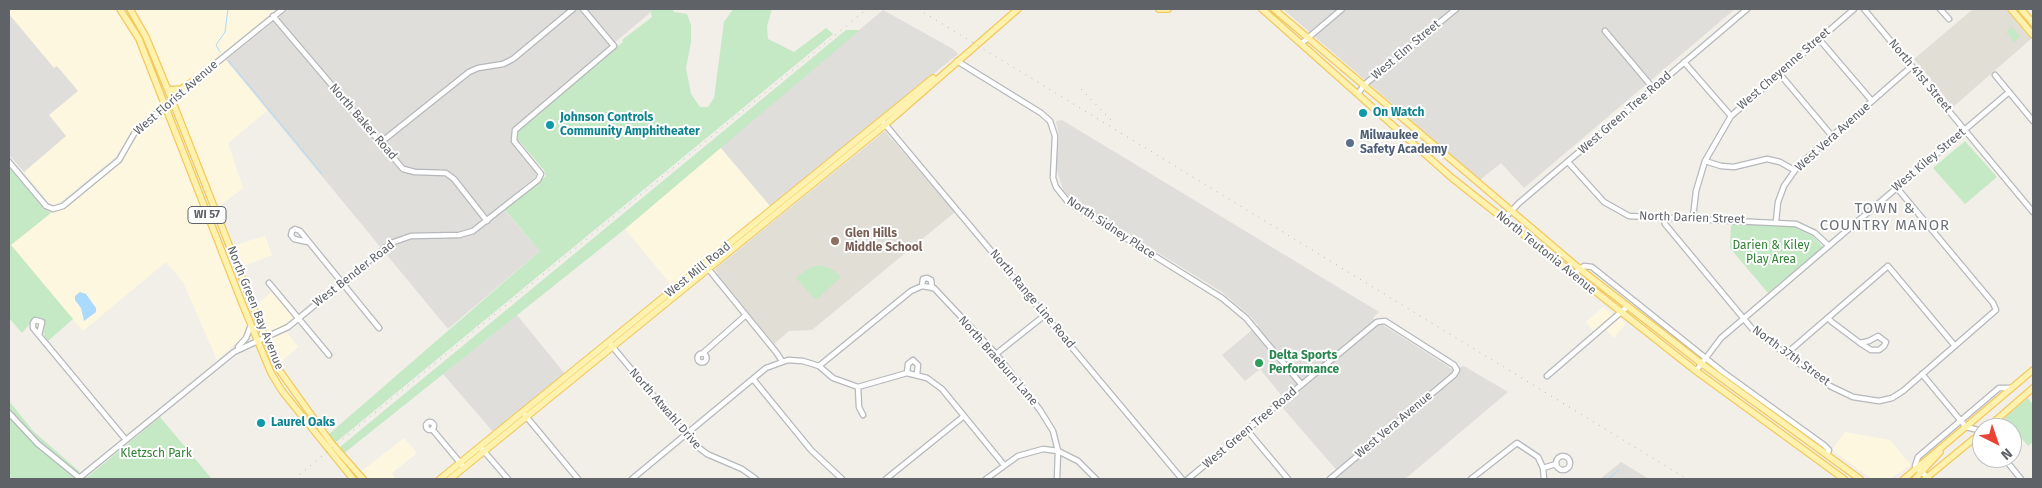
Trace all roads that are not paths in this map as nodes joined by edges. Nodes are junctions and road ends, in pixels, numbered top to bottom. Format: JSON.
{"nodes":[{"id":1,"x":120,"y":9,"type":"edge"},
{"id":2,"x":130,"y":9,"type":"edge"},
{"id":3,"x":283,"y":9,"type":"edge"},
{"id":4,"x":573,"y":9,"type":"edge"},
{"id":5,"x":583,"y":9,"type":"edge"},
{"id":6,"x":1018,"y":9,"type":"edge"},
{"id":7,"x":1159,"y":9,"type":"edge"},
{"id":8,"x":1168,"y":9,"type":"edge"},
{"id":9,"x":1262,"y":9,"type":"edge"},
{"id":10,"x":1274,"y":9,"type":"edge"},
{"id":11,"x":1342,"y":9,"type":"edge"},
{"id":12,"x":1456,"y":9,"type":"edge"},
{"id":13,"x":1747,"y":9,"type":"edge"},
{"id":14,"x":1854,"y":9,"type":"edge"},
{"id":15,"x":1864,"y":9,"type":"edge"},
{"id":16,"x":1940,"y":9,"type":"edge"},
{"id":17,"x":2011,"y":9,"type":"edge"},
{"id":18,"x":2021,"y":9,"type":"edge"},
{"id":19,"x":274,"y":16,"type":"junction"},
{"id":20,"x":1949,"y":19,"type":"dead end"},
{"id":21,"x":2033,"y":23,"type":"edge"},
{"id":22,"x":1605,"y":31,"type":"dead end"},
{"id":23,"x":2033,"y":36,"type":"edge"},
{"id":24,"x":1308,"y":38,"type":"junction"},
{"id":25,"x":1819,"y":39,"type":"junction"},
{"id":26,"x":1302,"y":43,"type":"junction"},
{"id":27,"x":956,"y":61,"type":"junction"},
{"id":28,"x":1684,"y":62,"type":"junction"},
{"id":29,"x":1912,"y":66,"type":"junction"},
{"id":30,"x":1779,"y":73,"type":"junction"},
{"id":31,"x":1995,"y":75,"type":"dead end"},
{"id":32,"x":195,"y":80,"type":"junction"},
{"id":33,"x":1364,"y":85,"type":"junction"},
{"id":34,"x":1653,"y":88,"type":"junction"},
{"id":35,"x":168,"y":90,"type":"junction"},
{"id":36,"x":2009,"y":92,"type":"junction"},
{"id":37,"x":1358,"y":94,"type":"junction"},
{"id":38,"x":172,"y":100,"type":"junction"},
{"id":39,"x":1872,"y":101,"type":"junction"},
{"id":40,"x":166,"y":105,"type":"junction"},
{"id":41,"x":1731,"y":116,"type":"junction"},
{"id":42,"x":2033,"y":120,"type":"edge"},
{"id":43,"x":883,"y":122,"type":"junction"},
{"id":44,"x":1965,"y":130,"type":"junction"},
{"id":45,"x":1832,"y":136,"type":"junction"},
{"id":46,"x":187,"y":138,"type":"junction"},
{"id":47,"x":178,"y":141,"type":"junction"},
{"id":48,"x":380,"y":142,"type":"junction"},
{"id":49,"x":190,"y":145,"type":"junction"},
{"id":50,"x":181,"y":149,"type":"junction"},
{"id":51,"x":1705,"y":160,"type":"junction"},
{"id":52,"x":9,"y":162,"type":"edge"},
{"id":53,"x":1568,"y":162,"type":"junction"},
{"id":54,"x":1794,"y":170,"type":"junction"},
{"id":55,"x":1897,"y":188,"type":"junction"},
{"id":56,"x":1510,"y":212,"type":"junction"},
{"id":57,"x":2033,"y":212,"type":"edge"},
{"id":58,"x":1663,"y":218,"type":"junction"},
{"id":59,"x":1693,"y":218,"type":"junction"},
{"id":60,"x":1504,"y":219,"type":"junction"},
{"id":61,"x":487,"y":220,"type":"junction"},
{"id":62,"x":1776,"y":221,"type":"junction"},
{"id":63,"x":308,"y":242,"type":"dead end"},
{"id":64,"x":1829,"y":246,"type":"junction"},
{"id":65,"x":706,"y":267,"type":"junction"},
{"id":66,"x":1580,"y":269,"type":"junction"},
{"id":67,"x":1572,"y":274,"type":"junction"},
{"id":68,"x":270,"y":283,"type":"dead end"},
{"id":69,"x":341,"y":283,"type":"junction"},
{"id":70,"x":922,"y":286,"type":"junction"},
{"id":71,"x":932,"y":288,"type":"junction"},
{"id":72,"x":1628,"y":306,"type":"junction"},
{"id":73,"x":1621,"y":313,"type":"junction"},
{"id":74,"x":746,"y":315,"type":"junction"},
{"id":75,"x":1045,"y":315,"type":"junction"},
{"id":76,"x":299,"y":318,"type":"junction"},
{"id":77,"x":1828,"y":318,"type":"junction"},
{"id":78,"x":1743,"y":319,"type":"junction"},
{"id":79,"x":251,"y":325,"type":"junction"},
{"id":80,"x":379,"y":328,"type":"dead end"},
{"id":81,"x":39,"y":335,"type":"dead end"},
{"id":82,"x":265,"y":336,"type":"junction"},
{"id":83,"x":257,"y":340,"type":"junction"},
{"id":84,"x":1860,"y":343,"type":"junction"},
{"id":85,"x":611,"y":345,"type":"junction"},
{"id":86,"x":1955,"y":346,"type":"junction"},
{"id":87,"x":234,"y":352,"type":"junction"},
{"id":88,"x":704,"y":353,"type":"dead end"},
{"id":89,"x":996,"y":354,"type":"junction"},
{"id":90,"x":1786,"y":354,"type":"junction"},
{"id":91,"x":329,"y":355,"type":"dead end"},
{"id":92,"x":1706,"y":358,"type":"junction"},
{"id":93,"x":782,"y":361,"type":"junction"},
{"id":94,"x":1702,"y":364,"type":"junction"},
{"id":95,"x":818,"y":366,"type":"junction"},
{"id":96,"x":1457,"y":370,"type":"joint"},
{"id":97,"x":2033,"y":370,"type":"edge"},
{"id":98,"x":1696,"y":371,"type":"junction"},
{"id":99,"x":907,"y":373,"type":"junction"},
{"id":100,"x":917,"y":374,"type":"junction"},
{"id":101,"x":1922,"y":374,"type":"junction"},
{"id":102,"x":1547,"y":376,"type":"dead end"},
{"id":103,"x":753,"y":379,"type":"junction"},
{"id":104,"x":1302,"y":384,"type":"junction"},
{"id":105,"x":858,"y":387,"type":"junction"},
{"id":106,"x":2011,"y":388,"type":"junction"},
{"id":107,"x":2033,"y":388,"type":"edge"},
{"id":108,"x":9,"y":413,"type":"edge"},
{"id":109,"x":524,"y":415,"type":"junction"},
{"id":110,"x":863,"y":415,"type":"dead end"},
{"id":111,"x":964,"y":416,"type":"junction"},
{"id":112,"x":1998,"y":418,"type":"edge"},
{"id":113,"x":1961,"y":420,"type":"junction"},
{"id":114,"x":1966,"y":426,"type":"junction"},
{"id":115,"x":1972,"y":428,"type":"edge"},
{"id":116,"x":432,"y":429,"type":"dead end"},
{"id":117,"x":1247,"y":430,"type":"junction"},
{"id":118,"x":685,"y":434,"type":"junction"},
{"id":119,"x":126,"y":440,"type":"junction"},
{"id":120,"x":1972,"y":440,"type":"edge"},
{"id":121,"x":1943,"y":446,"type":"junction"},
{"id":122,"x":482,"y":449,"type":"junction"},
{"id":123,"x":1058,"y":451,"type":"junction"},
{"id":124,"x":1828,"y":452,"type":"junction"},
{"id":125,"x":460,"y":462,"type":"junction"},
{"id":126,"x":1556,"y":464,"type":"dead end"},
{"id":127,"x":1004,"y":465,"type":"junction"},
{"id":128,"x":1916,"y":466,"type":"junction"},
{"id":129,"x":464,"y":468,"type":"junction"},
{"id":130,"x":1543,"y":468,"type":"junction"},
{"id":131,"x":2012,"y":468,"type":"edge"},
{"id":132,"x":1195,"y":477,"type":"edge"},
{"id":133,"x":1907,"y":477,"type":"edge"},
{"id":134,"x":1925,"y":477,"type":"edge"},
{"id":135,"x":358,"y":478,"type":"edge"},
{"id":136,"x":80,"y":479,"type":"edge"},
{"id":137,"x":440,"y":479,"type":"edge"},
{"id":138,"x":450,"y":479,"type":"edge"},
{"id":139,"x":508,"y":479,"type":"edge"},
{"id":140,"x":578,"y":479,"type":"edge"},
{"id":141,"x":632,"y":479,"type":"edge"},
{"id":142,"x":756,"y":479,"type":"edge"},
{"id":143,"x":842,"y":479,"type":"edge"},
{"id":144,"x":886,"y":479,"type":"edge"},
{"id":145,"x":986,"y":479,"type":"edge"},
{"id":146,"x":1057,"y":479,"type":"edge"},
{"id":147,"x":1096,"y":479,"type":"edge"},
{"id":148,"x":1182,"y":479,"type":"edge"},
{"id":149,"x":1188,"y":479,"type":"edge"},
{"id":150,"x":1288,"y":479,"type":"edge"},
{"id":151,"x":1330,"y":479,"type":"edge"},
{"id":152,"x":1471,"y":479,"type":"edge"},
{"id":153,"x":1544,"y":479,"type":"edge"},
{"id":154,"x":1844,"y":479,"type":"edge"},
{"id":155,"x":1860,"y":479,"type":"edge"},
{"id":156,"x":1900,"y":479,"type":"edge"},
{"id":157,"x":1915,"y":479,"type":"edge"},
{"id":158,"x":2021,"y":479,"type":"edge"}],
"edges":[{"from":1,"to":40,"type":"main road","name":"North Green Bay Avenue","number":"WI 57"},
{"from":2,"to":35,"type":"main road","name":"North Green Bay Avenue","number":"WI 57"},
{"from":3,"to":19,"type":"street","name":"West Florist Avenue"},
{"from":4,"to":48,"type":"street"},
{"from":5,"to":61,"type":"street","name":"West Bender Road"},
{"from":6,"to":27,"type":"main road","name":"West Mill Road"},
{"from":7,"to":8,"type":"main road"},
{"from":9,"to":26,"type":"main road","name":"North Teutonia Avenue"},
{"from":10,"to":24,"type":"main road","name":"North Teutonia Avenue"},
{"from":11,"to":24,"type":"street"},
{"from":12,"to":33,"type":"street","name":"West Elm Street"},
{"from":13,"to":28,"type":"street","name":"West Green Tree Road"},
{"from":14,"to":25,"type":"street","name":"West Cheyenne Street"},
{"from":15,"to":29,"type":"street","name":"North 41st Street"},
{"from":16,"to":20,"type":"street"},
{"from":17,"to":23,"type":"main road"},
{"from":18,"to":21,"type":"main road"},
{"from":19,"to":32,"type":"street","name":"West Florist Avenue"},
{"from":19,"to":48,"type":"street","name":"North Baker Road"},
{"from":22,"to":34,"type":"street"},
{"from":24,"to":26,"type":"street"},
{"from":24,"to":33,"type":"main road","name":"North Teutonia Avenue"},
{"from":25,"to":30,"type":"street","name":"West Cheyenne Street"},
{"from":25,"to":39,"type":"street"},
{"from":26,"to":37,"type":"main road","name":"North Teutonia Avenue"},
{"from":27,"to":43,"type":"main road","name":"West Mill Road"},
{"from":27,"to":104,"type":"street","name":"North Sidney Place"},
{"from":28,"to":34,"type":"street","name":"West Green Tree Road"},
{"from":28,"to":41,"type":"street"},
{"from":29,"to":39,"type":"street","name":"West Vera Avenue"},
{"from":29,"to":44,"type":"street","name":"North 41st Street"},
{"from":30,"to":41,"type":"street","name":"West Cheyenne Street"},
{"from":30,"to":45,"type":"street"},
{"from":31,"to":36,"type":"street"},
{"from":32,"to":35,"type":"main road"},
{"from":32,"to":38,"type":"street","name":"West Florist Avenue"},
{"from":33,"to":37,"type":"street","name":"West Elm Street"},
{"from":33,"to":56,"type":"main road","name":"North Teutonia Avenue"},
{"from":34,"to":53,"type":"street","name":"West Green Tree Road"},
{"from":35,"to":38,"type":"main road","name":"North Green Bay Avenue","number":"WI 57"},
{"from":36,"to":42,"type":"street"},
{"from":36,"to":44,"type":"street","name":"West Kiley Street"},
{"from":37,"to":60,"type":"main road","name":"North Teutonia Avenue"},
{"from":38,"to":40,"type":"street","name":"West Florist Avenue"},
{"from":38,"to":46,"type":"main road","name":"North Green Bay Avenue","number":"WI 57"},
{"from":39,"to":45,"type":"street","name":"West Vera Avenue"},
{"from":40,"to":47,"type":"main road","name":"North Green Bay Avenue","number":"WI 57"},
{"from":40,"to":52,"type":"street","name":"West Florist Avenue"},
{"from":41,"to":51,"type":"street","name":"West Cheyenne Street"},
{"from":43,"to":65,"type":"main road","name":"West Mill Road"},
{"from":43,"to":75,"type":"street","name":"North Range Line Road"},
{"from":44,"to":55,"type":"street","name":"West Kiley Street"},
{"from":44,"to":57,"type":"street","name":"North 41st Street"},
{"from":45,"to":54,"type":"street","name":"West Vera Avenue"},
{"from":46,"to":47,"type":"main road"},
{"from":46,"to":49,"type":"main road","name":"North Green Bay Avenue","number":"WI 57"},
{"from":47,"to":50,"type":"main road","name":"North Green Bay Avenue","number":"WI 57"},
{"from":48,"to":61,"type":"street","name":"North Baker Road"},
{"from":49,"to":50,"type":"main road"},
{"from":49,"to":82,"type":"main road","name":"North Green Bay Avenue","number":"WI 57"},
{"from":50,"to":79,"type":"main road","name":"North Green Bay Avenue","number":"WI 57"},
{"from":51,"to":54,"type":"street"},
{"from":51,"to":59,"type":"street","name":"West Cheyenne Street"},
{"from":53,"to":56,"type":"street","name":"West Green Tree Road"},
{"from":53,"to":58,"type":"street","name":"North Darien Street"},
{"from":54,"to":62,"type":"street","name":"West Vera Avenue"},
{"from":55,"to":64,"type":"street","name":"West Kiley Street"},
{"from":55,"to":86,"type":"street"},
{"from":56,"to":60,"type":"street","name":"West Green Tree Road"},
{"from":56,"to":66,"type":"main road","name":"North Teutonia Avenue"},
{"from":58,"to":59,"type":"street","name":"North Darien Street"},
{"from":58,"to":78,"type":"street","name":"North 37th Street"},
{"from":59,"to":62,"type":"street","name":"North Darien Street"},
{"from":60,"to":67,"type":"main road","name":"North Teutonia Avenue"},
{"from":61,"to":69,"type":"street","name":"West Bender Road"},
{"from":62,"to":64,"type":"street","name":"North Darien Street"},
{"from":63,"to":69,"type":"street"},
{"from":64,"to":78,"type":"street","name":"West Kiley Street"},
{"from":65,"to":74,"type":"street"},
{"from":65,"to":85,"type":"main road","name":"West Mill Road"},
{"from":66,"to":67,"type":"street"},
{"from":66,"to":72,"type":"main road","name":"North Teutonia Avenue"},
{"from":66,"to":92,"type":"street","name":"North Teutonia Avenue"},
{"from":67,"to":73,"type":"main road","name":"North Teutonia Avenue"},
{"from":68,"to":76,"type":"street"},
{"from":69,"to":76,"type":"street","name":"West Bender Road"},
{"from":69,"to":80,"type":"street"},
{"from":70,"to":71,"type":"street"},
{"from":70,"to":71,"type":"street"},
{"from":70,"to":95,"type":"street"},
{"from":71,"to":89,"type":"street","name":"North Braeburn Lane"},
{"from":72,"to":73,"type":"street"},
{"from":72,"to":94,"type":"main road","name":"North Teutonia Avenue"},
{"from":73,"to":98,"type":"main road","name":"North Teutonia Avenue"},
{"from":73,"to":102,"type":"street"},
{"from":74,"to":88,"type":"street"},
{"from":74,"to":93,"type":"street"},
{"from":75,"to":89,"type":"street"},
{"from":75,"to":148,"type":"street","name":"North Range Line Road"},
{"from":76,"to":82,"type":"street","name":"West Bender Road"},
{"from":76,"to":91,"type":"street"},
{"from":77,"to":84,"type":"street"},
{"from":77,"to":86,"type":"street"},
{"from":77,"to":90,"type":"street"},
{"from":78,"to":90,"type":"street","name":"North 37th Street"},
{"from":78,"to":92,"type":"street","name":"West Kiley Street"},
{"from":79,"to":83,"type":"main road","name":"North Green Bay Avenue","number":"WI 57"},
{"from":79,"to":87,"type":"street"},
{"from":81,"to":119,"type":"street"},
{"from":82,"to":83,"type":"street","name":"West Bender Road"},
{"from":82,"to":135,"type":"main road","name":"North Green Bay Avenue","number":"WI 57"},
{"from":83,"to":87,"type":"street","name":"West Bender Road"},
{"from":83,"to":135,"type":"main road","name":"North Green Bay Avenue","number":"WI 57"},
{"from":84,"to":84,"type":"street"},
{"from":85,"to":109,"type":"main road","name":"West Mill Road"},
{"from":85,"to":118,"type":"street","name":"North Atwahl Drive"},
{"from":86,"to":101,"type":"street"},
{"from":87,"to":119,"type":"street","name":"West Bender Road"},
{"from":89,"to":123,"type":"street","name":"North Braeburn Lane"},
{"from":90,"to":101,"type":"street","name":"North 37th Street"},
{"from":92,"to":94,"type":"street","name":"West Kiley Street"},
{"from":92,"to":124,"type":"street","name":"North Teutonia Avenue"},
{"from":93,"to":95,"type":"street"},
{"from":93,"to":103,"type":"street"},
{"from":94,"to":98,"type":"street","name":"West Kiley Street"},
{"from":94,"to":124,"type":"main road","name":"North Teutonia Avenue"},
{"from":95,"to":105,"type":"street"},
{"from":96,"to":104,"type":"street","name":"West Green Tree Road"},
{"from":96,"to":151,"type":"street","name":"West Vera Avenue"},
{"from":97,"to":106,"type":"main road"},
{"from":98,"to":154,"type":"main road","name":"North Teutonia Avenue"},
{"from":99,"to":100,"type":"street"},
{"from":99,"to":100,"type":"street"},
{"from":99,"to":105,"type":"street"},
{"from":100,"to":111,"type":"street"},
{"from":101,"to":113,"type":"street"},
{"from":103,"to":118,"type":"street"},
{"from":103,"to":143,"type":"street"},
{"from":104,"to":117,"type":"street","name":"West Green Tree Road"},
{"from":105,"to":110,"type":"street"},
{"from":106,"to":113,"type":"street"},
{"from":106,"to":114,"type":"main road"},
{"from":107,"to":112,"type":"main road"},
{"from":108,"to":136,"type":"street"},
{"from":109,"to":122,"type":"main road","name":"West Mill Road"},
{"from":109,"to":140,"type":"street"},
{"from":111,"to":127,"type":"street"},
{"from":111,"to":144,"type":"street"},
{"from":113,"to":114,"type":"street"},
{"from":113,"to":128,"type":"street"},
{"from":114,"to":115,"type":"street"},
{"from":114,"to":121,"type":"main road"},
{"from":116,"to":125,"type":"street"},
{"from":117,"to":132,"type":"street","name":"West Green Tree Road"},
{"from":117,"to":150,"type":"street"},
{"from":118,"to":141,"type":"street"},
{"from":118,"to":142,"type":"street","name":"North Atwahl Drive"},
{"from":119,"to":136,"type":"street","name":"West Bender Road"},
{"from":120,"to":134,"type":"main road"},
{"from":121,"to":128,"type":"main road"},
{"from":121,"to":134,"type":"main road"},
{"from":122,"to":125,"type":"main road","name":"West Mill Road"},
{"from":122,"to":129,"type":"main road","name":"West Mill Road"},
{"from":122,"to":139,"type":"street"},
{"from":123,"to":127,"type":"street"},
{"from":123,"to":146,"type":"street"},
{"from":123,"to":147,"type":"street"},
{"from":124,"to":155,"type":"main road","name":"North Teutonia Avenue"},
{"from":125,"to":129,"type":"street"},
{"from":125,"to":137,"type":"main road","name":"West Mill Road"},
{"from":126,"to":130,"type":"street"},
{"from":127,"to":145,"type":"street"},
{"from":128,"to":133,"type":"main road"},
{"from":128,"to":134,"type":"street"},
{"from":129,"to":138,"type":"main road","name":"West Mill Road"},
{"from":130,"to":152,"type":"street"},
{"from":130,"to":153,"type":"street"},
{"from":131,"to":158,"type":"street"},
{"from":132,"to":149,"type":"street","name":"West Green Tree Road"},
{"from":133,"to":156,"type":"main road"},
{"from":134,"to":157,"type":"main road"}]}
